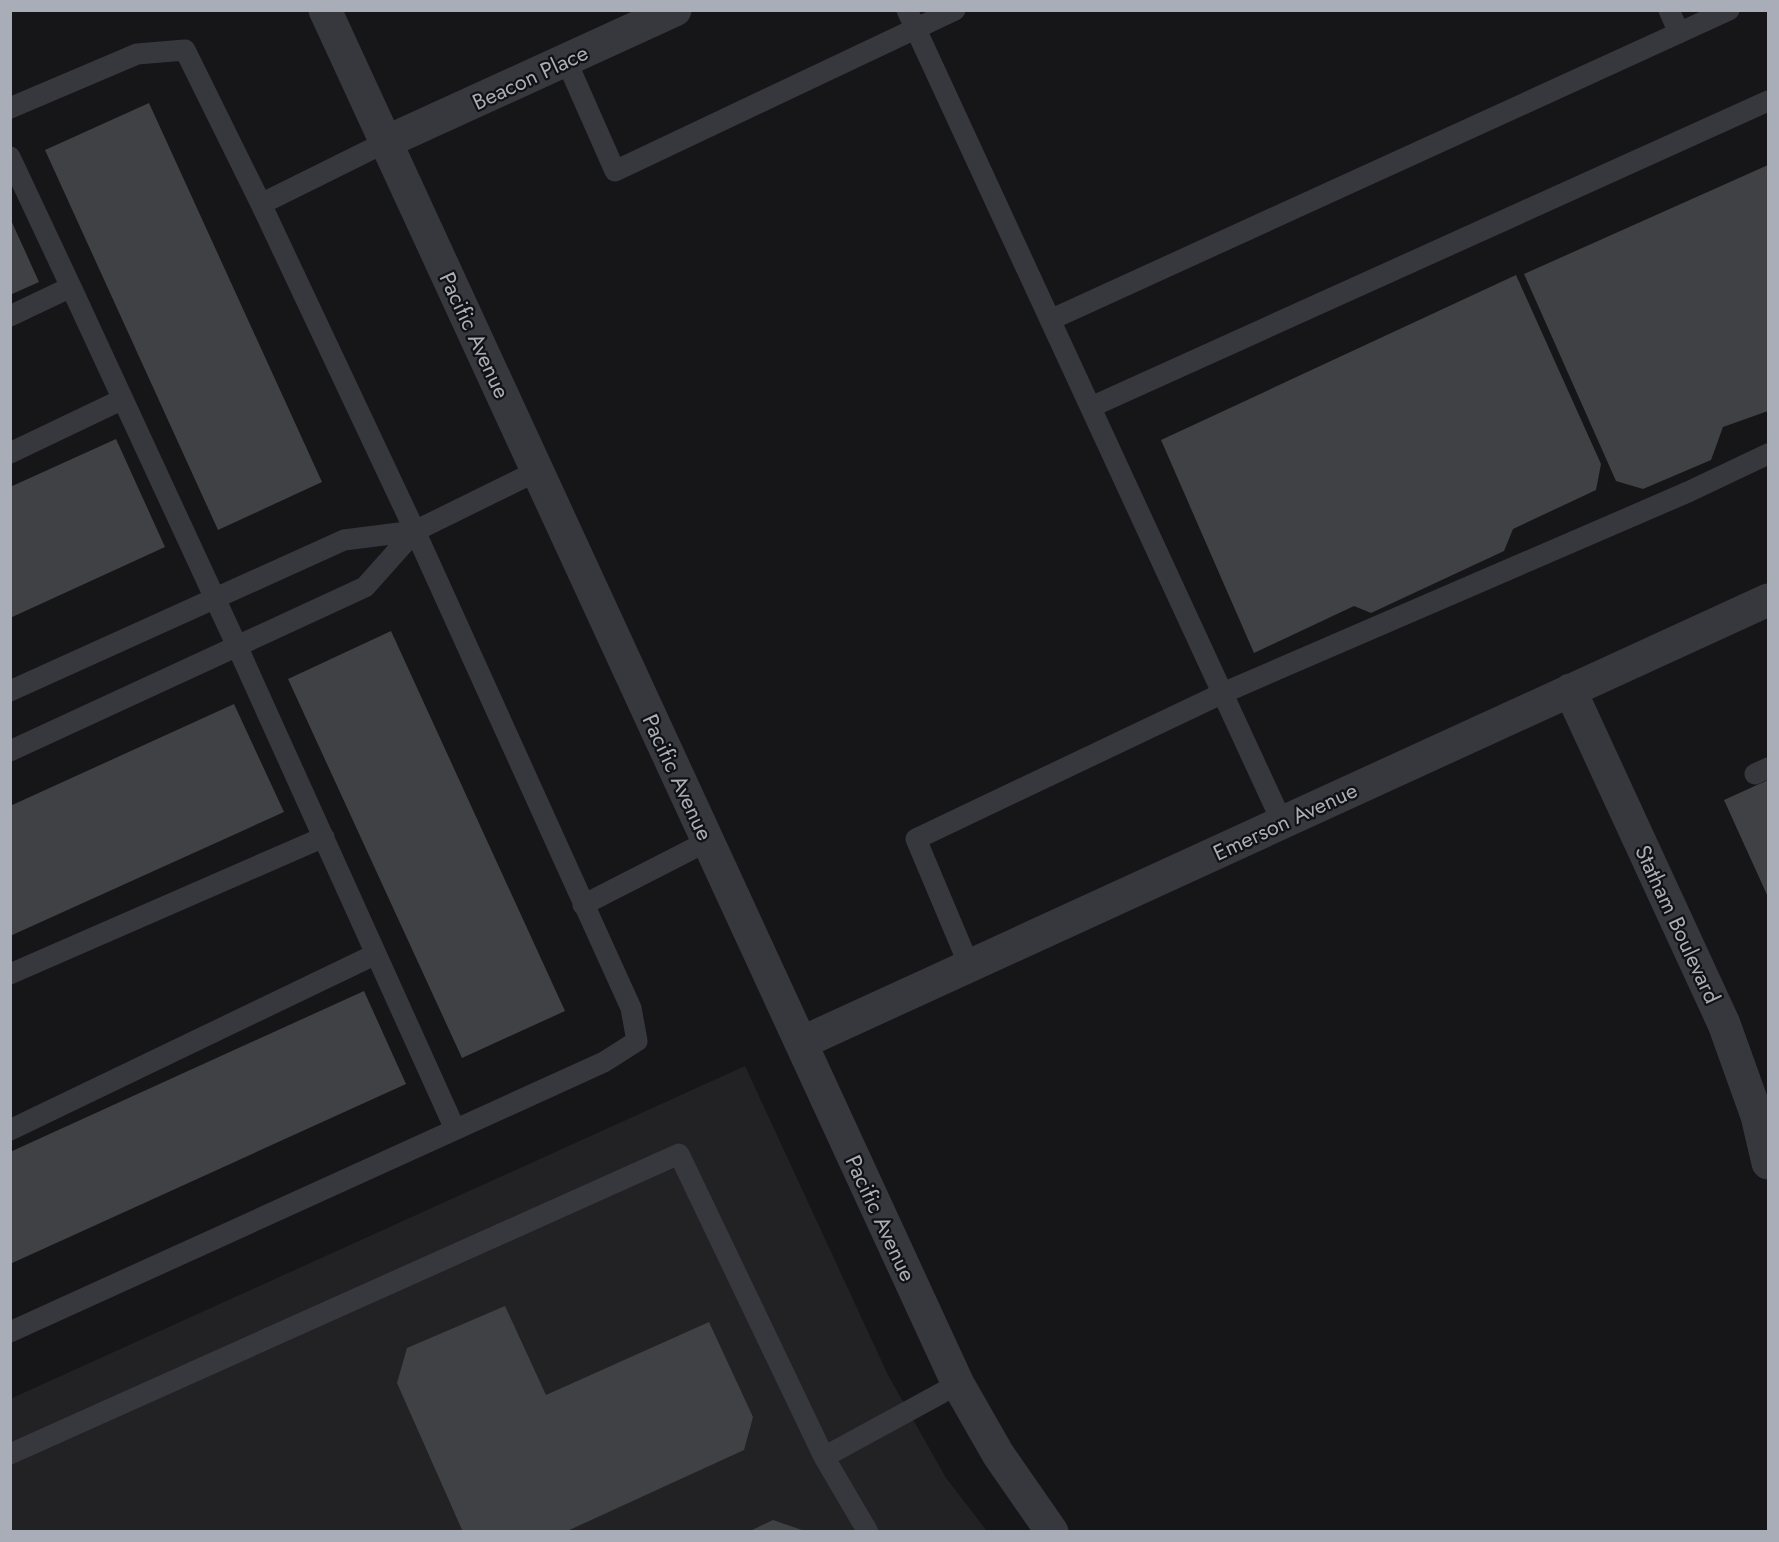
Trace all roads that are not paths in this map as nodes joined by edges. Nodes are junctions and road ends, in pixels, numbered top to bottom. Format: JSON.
{"nodes":[{"id":1,"x":325,"y":10,"type":"edge"},
{"id":2,"x":955,"y":10,"type":"edge"},
{"id":3,"x":1669,"y":10,"type":"edge"},
{"id":4,"x":1730,"y":10,"type":"edge"},
{"id":5,"x":656,"y":14,"type":"edge"},
{"id":6,"x":911,"y":19,"type":"edge"},
{"id":7,"x":1679,"y":33,"type":"junction"},
{"id":8,"x":566,"y":60,"type":"junction"},
{"id":9,"x":1768,"y":100,"type":"edge"},
{"id":10,"x":10,"y":108,"type":"edge"},
{"id":11,"x":386,"y":142,"type":"junction"},
{"id":12,"x":10,"y":157,"type":"edge"},
{"id":13,"x":261,"y":204,"type":"junction"},
{"id":14,"x":71,"y":287,"type":"junction"},
{"id":15,"x":10,"y":316,"type":"edge"},
{"id":16,"x":1050,"y":320,"type":"junction"},
{"id":17,"x":123,"y":399,"type":"junction"},
{"id":18,"x":1090,"y":407,"type":"junction"},
{"id":19,"x":10,"y":453,"type":"edge"},
{"id":20,"x":1768,"y":454,"type":"edge"},
{"id":21,"x":537,"y":471,"type":"junction"},
{"id":22,"x":415,"y":531,"type":"junction"},
{"id":23,"x":214,"y":599,"type":"junction"},
{"id":24,"x":1768,"y":600,"type":"edge"},
{"id":25,"x":237,"y":646,"type":"junction"},
{"id":26,"x":1570,"y":690,"type":"junction"},
{"id":27,"x":10,"y":691,"type":"edge"},
{"id":28,"x":1223,"y":693,"type":"junction"},
{"id":29,"x":10,"y":751,"type":"edge"},
{"id":30,"x":1282,"y":822,"type":"junction"},
{"id":31,"x":324,"y":837,"type":"junction"},
{"id":32,"x":708,"y":842,"type":"junction"},
{"id":33,"x":584,"y":905,"type":"junction"},
{"id":34,"x":376,"y":954,"type":"junction"},
{"id":35,"x":969,"y":966,"type":"junction"},
{"id":36,"x":10,"y":974,"type":"edge"},
{"id":37,"x":801,"y":1043,"type":"junction"},
{"id":38,"x":1762,"y":1113,"type":"edge"},
{"id":39,"x":455,"y":1129,"type":"junction"},
{"id":40,"x":10,"y":1130,"type":"edge"},
{"id":41,"x":1768,"y":1163,"type":"edge"},
{"id":42,"x":10,"y":1332,"type":"edge"},
{"id":43,"x":958,"y":1384,"type":"junction"},
{"id":44,"x":10,"y":1454,"type":"edge"},
{"id":45,"x":824,"y":1457,"type":"junction"},
{"id":46,"x":868,"y":1532,"type":"edge"},
{"id":47,"x":1052,"y":1532,"type":"edge"}],
"edges":[{"from":1,"to":11,"type":"street","name":"Pacific Avenue"},
{"from":2,"to":6,"type":"lane"},
{"from":3,"to":7,"type":"lane"},
{"from":4,"to":7,"type":"lane"},
{"from":5,"to":8,"type":"street","name":"Beacon Place"},
{"from":6,"to":8,"type":"lane"},
{"from":6,"to":16,"type":"lane"},
{"from":7,"to":16,"type":"lane"},
{"from":8,"to":11,"type":"street","name":"Beacon Place"},
{"from":9,"to":18,"type":"lane"},
{"from":10,"to":13,"type":"lane"},
{"from":11,"to":13,"type":"lane"},
{"from":11,"to":21,"type":"street","name":"Pacific Avenue"},
{"from":12,"to":14,"type":"lane"},
{"from":13,"to":22,"type":"lane"},
{"from":14,"to":15,"type":"lane"},
{"from":14,"to":17,"type":"lane"},
{"from":16,"to":18,"type":"lane"},
{"from":17,"to":19,"type":"lane"},
{"from":17,"to":23,"type":"lane"},
{"from":18,"to":28,"type":"lane"},
{"from":20,"to":28,"type":"lane"},
{"from":21,"to":22,"type":"lane"},
{"from":21,"to":32,"type":"street","name":"Pacific Avenue"},
{"from":22,"to":23,"type":"lane"},
{"from":22,"to":25,"type":"lane"},
{"from":22,"to":33,"type":"lane"},
{"from":23,"to":25,"type":"lane"},
{"from":23,"to":27,"type":"lane"},
{"from":24,"to":26,"type":"street","name":"Emerson Avenue"},
{"from":25,"to":29,"type":"lane"},
{"from":25,"to":31,"type":"lane"},
{"from":26,"to":30,"type":"street","name":"Emerson Avenue"},
{"from":26,"to":38,"type":"street","name":"Statham Boulevard"},
{"from":28,"to":30,"type":"lane"},
{"from":28,"to":35,"type":"lane"},
{"from":30,"to":35,"type":"street","name":"Emerson Avenue"},
{"from":31,"to":34,"type":"lane"},
{"from":31,"to":36,"type":"lane"},
{"from":32,"to":33,"type":"lane"},
{"from":32,"to":37,"type":"street","name":"Pacific Avenue"},
{"from":33,"to":39,"type":"lane"},
{"from":34,"to":39,"type":"lane"},
{"from":34,"to":40,"type":"lane"},
{"from":35,"to":37,"type":"street","name":"Emerson Avenue"},
{"from":37,"to":43,"type":"street","name":"Pacific Avenue"},
{"from":38,"to":41,"type":"street","name":"Statham Boulevard"},
{"from":39,"to":42,"type":"lane"},
{"from":43,"to":45,"type":"lane"},
{"from":43,"to":47,"type":"street","name":"Pacific Avenue"},
{"from":44,"to":45,"type":"lane"},
{"from":45,"to":46,"type":"lane"}]}
